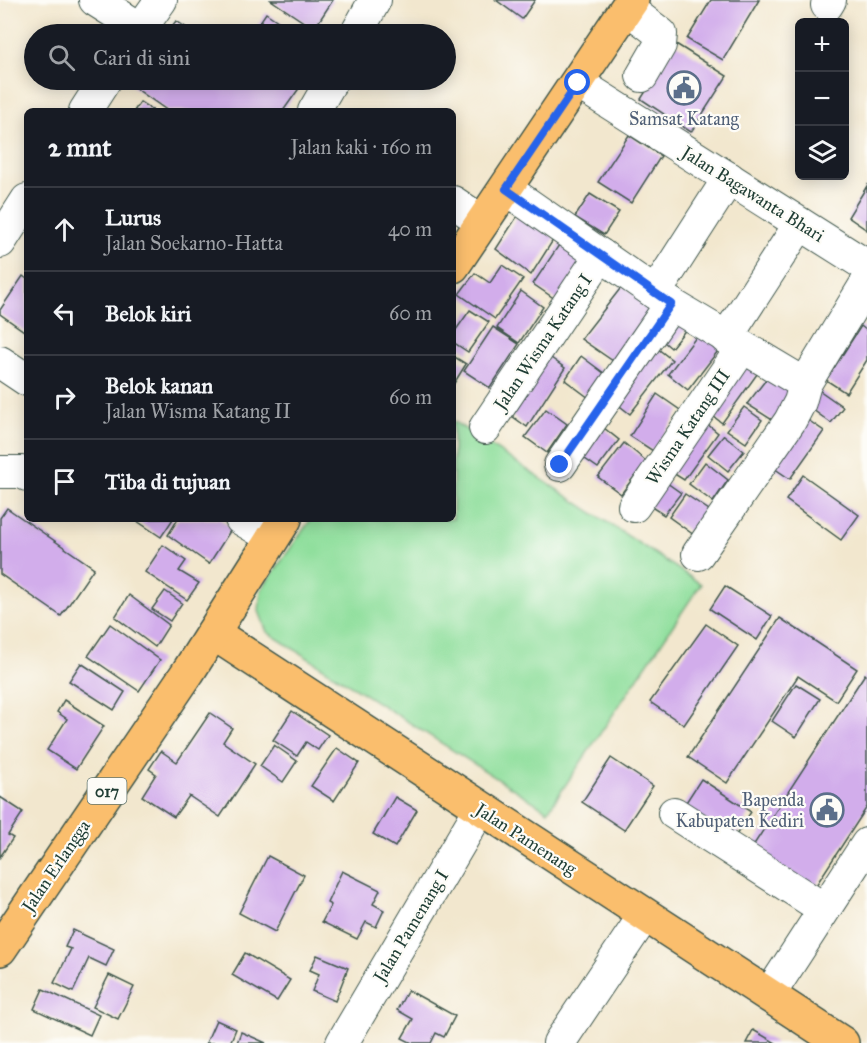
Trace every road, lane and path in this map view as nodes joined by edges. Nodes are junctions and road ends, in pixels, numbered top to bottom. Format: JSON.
{"nodes":[{"id":1,"x":95,"y":0,"type":"edge"},
{"id":2,"x":161,"y":0,"type":"edge"},
{"id":3,"x":375,"y":0,"type":"edge"},
{"id":4,"x":630,"y":4,"type":"edge"},
{"id":5,"x":128,"y":24,"type":"edge"},
{"id":6,"x":144,"y":24,"type":"edge"},
{"id":7,"x":362,"y":24,"type":"edge"},
{"id":8,"x":642,"y":76,"type":"dead end"},
{"id":9,"x":578,"y":83,"type":"junction"},
{"id":10,"x":98,"y":90,"type":"edge"},
{"id":11,"x":327,"y":90,"type":"edge"},
{"id":12,"x":86,"y":108,"type":"edge"},
{"id":13,"x":317,"y":108,"type":"edge"},
{"id":14,"x":729,"y":178,"type":"junction"},
{"id":15,"x":506,"y":189,"type":"junction"},
{"id":16,"x":456,"y":204,"type":"edge"},
{"id":17,"x":24,"y":205,"type":"edge"},
{"id":18,"x":483,"y":222,"type":"junction"},
{"id":19,"x":800,"y":224,"type":"junction"},
{"id":20,"x":0,"y":242,"type":"edge"},
{"id":21,"x":601,"y":255,"type":"junction"},
{"id":22,"x":456,"y":262,"type":"edge"},
{"id":23,"x":867,"y":266,"type":"edge"},
{"id":24,"x":867,"y":282,"type":"edge"},
{"id":25,"x":663,"y":298,"type":"junction"},
{"id":26,"x":734,"y":343,"type":"junction"},
{"id":27,"x":0,"y":362,"type":"edge"},
{"id":28,"x":24,"y":378,"type":"edge"},
{"id":29,"x":805,"y":384,"type":"junction"},
{"id":30,"x":484,"y":428,"type":"dead end"},
{"id":31,"x":560,"y":465,"type":"dead end"},
{"id":32,"x":0,"y":472,"type":"edge"},
{"id":33,"x":24,"y":474,"type":"edge"},
{"id":34,"x":634,"y":506,"type":"dead end"},
{"id":35,"x":254,"y":522,"type":"edge"},
{"id":36,"x":279,"y":528,"type":"edge"},
{"id":37,"x":698,"y":554,"type":"dead end"},
{"id":38,"x":213,"y":633,"type":"junction"},
{"id":39,"x":480,"y":809,"type":"junction"},
{"id":40,"x":674,"y":813,"type":"dead end"},
{"id":41,"x":867,"y":844,"type":"edge"},
{"id":42,"x":824,"y":909,"type":"junction"},
{"id":43,"x":644,"y":916,"type":"junction"},
{"id":44,"x":0,"y":949,"type":"edge"},
{"id":45,"x":769,"y":995,"type":"junction"},
{"id":46,"x":342,"y":1043,"type":"edge"},
{"id":47,"x":559,"y":1043,"type":"edge"},
{"id":48,"x":842,"y":1043,"type":"edge"}],
"edges":[{"from":1,"to":5,"type":"street"},
{"from":2,"to":6,"type":"street"},
{"from":3,"to":7,"type":"street"},
{"from":4,"to":8,"type":"street"},
{"from":4,"to":9,"type":"main road"},
{"from":9,"to":14,"type":"street","name":"Jalan Bagawanta Bhari"},
{"from":9,"to":15,"type":"main road"},
{"from":10,"to":12,"type":"street"},
{"from":11,"to":13,"type":"street"},
{"from":14,"to":19,"type":"street","name":"Jalan Bagawanta Bhari"},
{"from":14,"to":25,"type":"street"},
{"from":15,"to":18,"type":"main road"},
{"from":15,"to":21,"type":"street"},
{"from":16,"to":18,"type":"street"},
{"from":17,"to":20,"type":"street"},
{"from":18,"to":22,"type":"main road"},
{"from":19,"to":23,"type":"street","name":"Jalan Bagawanta Bhari"},
{"from":19,"to":26,"type":"street","name":"Wisma Katang III"},
{"from":21,"to":25,"type":"street"},
{"from":21,"to":30,"type":"street","name":"Jalan Wisma Katang I"},
{"from":24,"to":29,"type":"street"},
{"from":25,"to":26,"type":"street"},
{"from":25,"to":31,"type":"street"},
{"from":26,"to":29,"type":"street"},
{"from":26,"to":34,"type":"street","name":"Wisma Katang III"},
{"from":27,"to":28,"type":"street"},
{"from":29,"to":37,"type":"street"},
{"from":32,"to":33,"type":"street"},
{"from":35,"to":36,"type":"street"},
{"from":36,"to":38,"type":"main road","number":"017"},
{"from":38,"to":39,"type":"main road","name":"Jalan Pamenang"},
{"from":38,"to":44,"type":"main road","name":"Jalan Erlangga","number":"017"},
{"from":39,"to":43,"type":"main road","name":"Jalan Pamenang"},
{"from":39,"to":46,"type":"street","name":"Jalan Pamenang I"},
{"from":40,"to":42,"type":"street"},
{"from":41,"to":42,"type":"street"},
{"from":42,"to":45,"type":"street"},
{"from":43,"to":45,"type":"main road","name":"Jalan Pamenang"},
{"from":43,"to":47,"type":"street"},
{"from":45,"to":48,"type":"main road","name":"Jalan Pamenang"}]}
